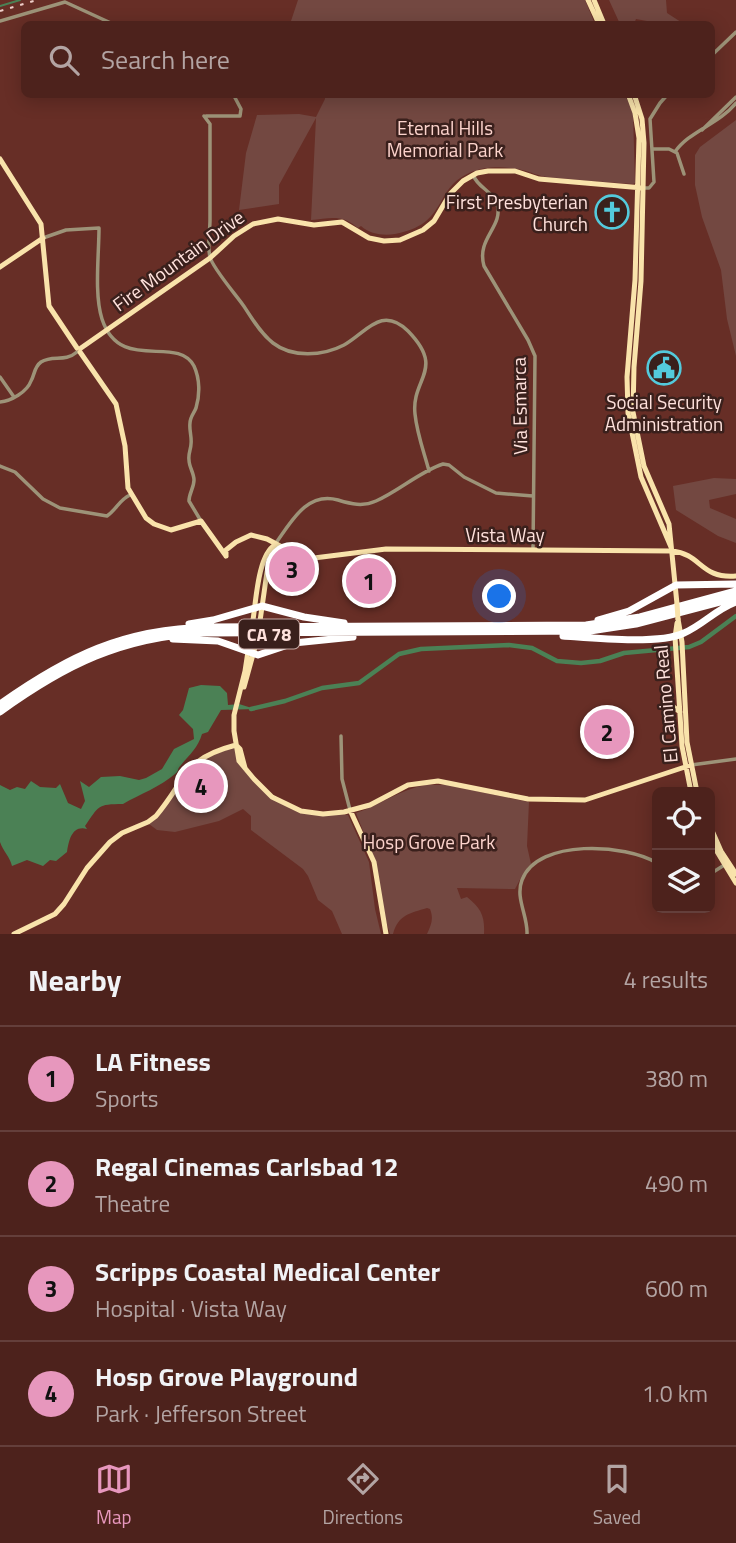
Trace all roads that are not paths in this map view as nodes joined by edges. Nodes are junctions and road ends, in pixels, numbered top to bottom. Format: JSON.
{"nodes":[{"id":1,"x":588,"y":0,"type":"edge"},
{"id":2,"x":594,"y":0,"type":"edge"},
{"id":3,"x":0,"y":21,"type":"edge"},
{"id":4,"x":107,"y":21,"type":"edge"},
{"id":5,"x":598,"y":21,"type":"edge"},
{"id":6,"x":603,"y":21,"type":"edge"},
{"id":7,"x":736,"y":32,"type":"edge"},
{"id":8,"x":732,"y":36,"type":"junction"},
{"id":9,"x":736,"y":41,"type":"edge"},
{"id":10,"x":715,"y":52,"type":"edge"},
{"id":11,"x":736,"y":97,"type":"edge"},
{"id":12,"x":235,"y":98,"type":"edge"},
{"id":13,"x":629,"y":98,"type":"edge"},
{"id":14,"x":635,"y":98,"type":"edge"},
{"id":15,"x":664,"y":98,"type":"edge"},
{"id":16,"x":736,"y":103,"type":"edge"},
{"id":17,"x":701,"y":131,"type":"junction"},
{"id":18,"x":653,"y":149,"type":"junction"},
{"id":19,"x":675,"y":152,"type":"junction"},
{"id":20,"x":0,"y":159,"type":"edge"},
{"id":21,"x":684,"y":174,"type":"dead end"},
{"id":22,"x":473,"y":175,"type":"junction"},
{"id":23,"x":640,"y":187,"type":"junction"},
{"id":24,"x":43,"y":237,"type":"junction"},
{"id":25,"x":210,"y":258,"type":"junction"},
{"id":26,"x":636,"y":258,"type":"junction"},
{"id":27,"x":0,"y":267,"type":"edge"},
{"id":28,"x":641,"y":284,"type":"junction"},
{"id":29,"x":108,"y":330,"type":"junction"},
{"id":30,"x":79,"y":350,"type":"junction"},
{"id":31,"x":0,"y":377,"type":"edge"},
{"id":32,"x":14,"y":397,"type":"junction"},
{"id":33,"x":0,"y":402,"type":"edge"},
{"id":34,"x":0,"y":466,"type":"edge"},
{"id":35,"x":429,"y":471,"type":"junction"},
{"id":36,"x":130,"y":495,"type":"junction"},
{"id":37,"x":534,"y":496,"type":"junction"},
{"id":38,"x":201,"y":521,"type":"junction"},
{"id":39,"x":272,"y":543,"type":"junction"},
{"id":40,"x":233,"y":544,"type":"junction"},
{"id":41,"x":218,"y":545,"type":"junction"},
{"id":42,"x":533,"y":550,"type":"junction"},
{"id":43,"x":673,"y":551,"type":"junction"},
{"id":44,"x":226,"y":555,"type":"junction"},
{"id":45,"x":736,"y":576,"type":"edge"},
{"id":46,"x":736,"y":584,"type":"edge"},
{"id":47,"x":676,"y":585,"type":"junction"},
{"id":48,"x":736,"y":591,"type":"edge"},
{"id":49,"x":736,"y":600,"type":"edge"},
{"id":50,"x":259,"y":606,"type":"junction"},
{"id":51,"x":543,"y":626,"type":"junction"},
{"id":52,"x":400,"y":627,"type":"junction"},
{"id":53,"x":524,"y":632,"type":"junction"},
{"id":54,"x":146,"y":633,"type":"junction"},
{"id":55,"x":407,"y":633,"type":"junction"},
{"id":56,"x":676,"y":639,"type":"junction"},
{"id":57,"x":131,"y":643,"type":"junction"},
{"id":58,"x":679,"y":652,"type":"junction"},
{"id":59,"x":251,"y":653,"type":"junction"},
{"id":60,"x":667,"y":702,"type":"dead end"},
{"id":61,"x":0,"y":704,"type":"edge"},
{"id":62,"x":0,"y":712,"type":"edge"},
{"id":63,"x":680,"y":712,"type":"junction"},
{"id":64,"x":341,"y":736,"type":"dead end"},
{"id":65,"x":236,"y":745,"type":"junction"},
{"id":66,"x":736,"y":759,"type":"edge"},
{"id":67,"x":688,"y":766,"type":"junction"},
{"id":68,"x":690,"y":787,"type":"edge"},
{"id":69,"x":695,"y":787,"type":"edge"},
{"id":70,"x":350,"y":810,"type":"junction"},
{"id":71,"x":715,"y":838,"type":"edge"},
{"id":72,"x":715,"y":848,"type":"edge"},
{"id":73,"x":652,"y":860,"type":"edge"},
{"id":74,"x":726,"y":864,"type":"junction"},
{"id":75,"x":715,"y":871,"type":"edge"},
{"id":76,"x":736,"y":874,"type":"edge"},
{"id":77,"x":736,"y":883,"type":"edge"},
{"id":78,"x":14,"y":934,"type":"edge"},
{"id":79,"x":386,"y":934,"type":"edge"},
{"id":80,"x":527,"y":934,"type":"edge"}],
"edges":[{"from":1,"to":5,"type":"main road"},
{"from":2,"to":6,"type":"main road"},
{"from":3,"to":4,"type":"street"},
{"from":7,"to":8,"type":"street"},
{"from":8,"to":9,"type":"street"},
{"from":8,"to":10,"type":"street"},
{"from":11,"to":17,"type":"street"},
{"from":12,"to":25,"type":"street"},
{"from":13,"to":23,"type":"main road"},
{"from":14,"to":23,"type":"main road"},
{"from":15,"to":18,"type":"street"},
{"from":16,"to":17,"type":"street"},
{"from":17,"to":19,"type":"street"},
{"from":18,"to":19,"type":"street"},
{"from":18,"to":23,"type":"street"},
{"from":19,"to":21,"type":"street"},
{"from":20,"to":24,"type":"main road"},
{"from":22,"to":23,"type":"main road"},
{"from":22,"to":25,"type":"main road","name":"Fire Mountain Drive"},
{"from":22,"to":37,"type":"street","name":"Via Esmarca"},
{"from":23,"to":26,"type":"main road"},
{"from":23,"to":28,"type":"main road"},
{"from":24,"to":27,"type":"main road"},
{"from":24,"to":29,"type":"street"},
{"from":24,"to":30,"type":"main road"},
{"from":25,"to":29,"type":"main road","name":"Fire Mountain Drive"},
{"from":25,"to":35,"type":"street"},
{"from":26,"to":28,"type":"main road"},
{"from":26,"to":43,"type":"main road"},
{"from":28,"to":43,"type":"main road"},
{"from":29,"to":30,"type":"main road","name":"Fire Mountain Drive"},
{"from":29,"to":38,"type":"street"},
{"from":30,"to":32,"type":"street","name":"Fire Mountain Drive"},
{"from":30,"to":36,"type":"main road"},
{"from":31,"to":32,"type":"street"},
{"from":32,"to":33,"type":"street"},
{"from":34,"to":36,"type":"street"},
{"from":35,"to":37,"type":"street"},
{"from":35,"to":39,"type":"street"},
{"from":36,"to":38,"type":"main road"},
{"from":37,"to":42,"type":"street","name":"Via Esmarca"},
{"from":38,"to":41,"type":"main road"},
{"from":39,"to":40,"type":"main road","name":"Vista Way"},
{"from":39,"to":42,"type":"main road","name":"Vista Way"},
{"from":39,"to":44,"type":"main road","name":"Vista Way"},
{"from":39,"to":50,"type":"main road"},
{"from":40,"to":41,"type":"main road","name":"Vista Way"},
{"from":40,"to":44,"type":"main road"},
{"from":41,"to":44,"type":"main road"},
{"from":42,"to":43,"type":"main road","name":"Vista Way"},
{"from":43,"to":45,"type":"main road","name":"Vista Way"},
{"from":43,"to":47,"type":"main road","name":"El Camino Real"},
{"from":46,"to":47,"type":"highway"},
{"from":47,"to":51,"type":"highway"},
{"from":47,"to":56,"type":"main road","name":"El Camino Real","bridge":true},
{"from":48,"to":51,"type":"highway","number":"CA 78"},
{"from":49,"to":53,"type":"highway","number":"CA 78"},
{"from":49,"to":56,"type":"highway"},
{"from":50,"to":52,"type":"highway"},
{"from":50,"to":54,"type":"highway"},
{"from":50,"to":59,"type":"main road","bridge":true},
{"from":51,"to":52,"type":"highway","number":"CA 78"},
{"from":52,"to":54,"type":"highway","number":"CA 78"},
{"from":53,"to":55,"type":"highway","number":"CA 78"},
{"from":53,"to":56,"type":"highway"},
{"from":54,"to":61,"type":"highway","number":"CA 78"},
{"from":55,"to":57,"type":"highway","number":"CA 78"},
{"from":55,"to":59,"type":"highway"},
{"from":56,"to":58,"type":"main road","name":"El Camino Real"},
{"from":57,"to":59,"type":"highway"},
{"from":57,"to":62,"type":"highway","number":"CA 78"},
{"from":58,"to":63,"type":"main road","name":"El Camino Real"},
{"from":58,"to":67,"type":"main road","name":"El Camino Real"},
{"from":59,"to":65,"type":"main road"},
{"from":60,"to":63,"type":"main road"},
{"from":63,"to":67,"type":"main road","name":"El Camino Real"},
{"from":64,"to":70,"type":"street"},
{"from":65,"to":70,"type":"main road"},
{"from":65,"to":78,"type":"main road"},
{"from":66,"to":67,"type":"street"},
{"from":67,"to":68,"type":"main road","name":"El Camino Real"},
{"from":67,"to":69,"type":"main road","name":"El Camino Real"},
{"from":67,"to":70,"type":"main road"},
{"from":70,"to":79,"type":"main road"},
{"from":71,"to":74,"type":"main road"},
{"from":72,"to":74,"type":"main road"},
{"from":73,"to":80,"type":"street"},
{"from":74,"to":75,"type":"street"},
{"from":74,"to":76,"type":"main road"},
{"from":74,"to":77,"type":"main road"}]}
